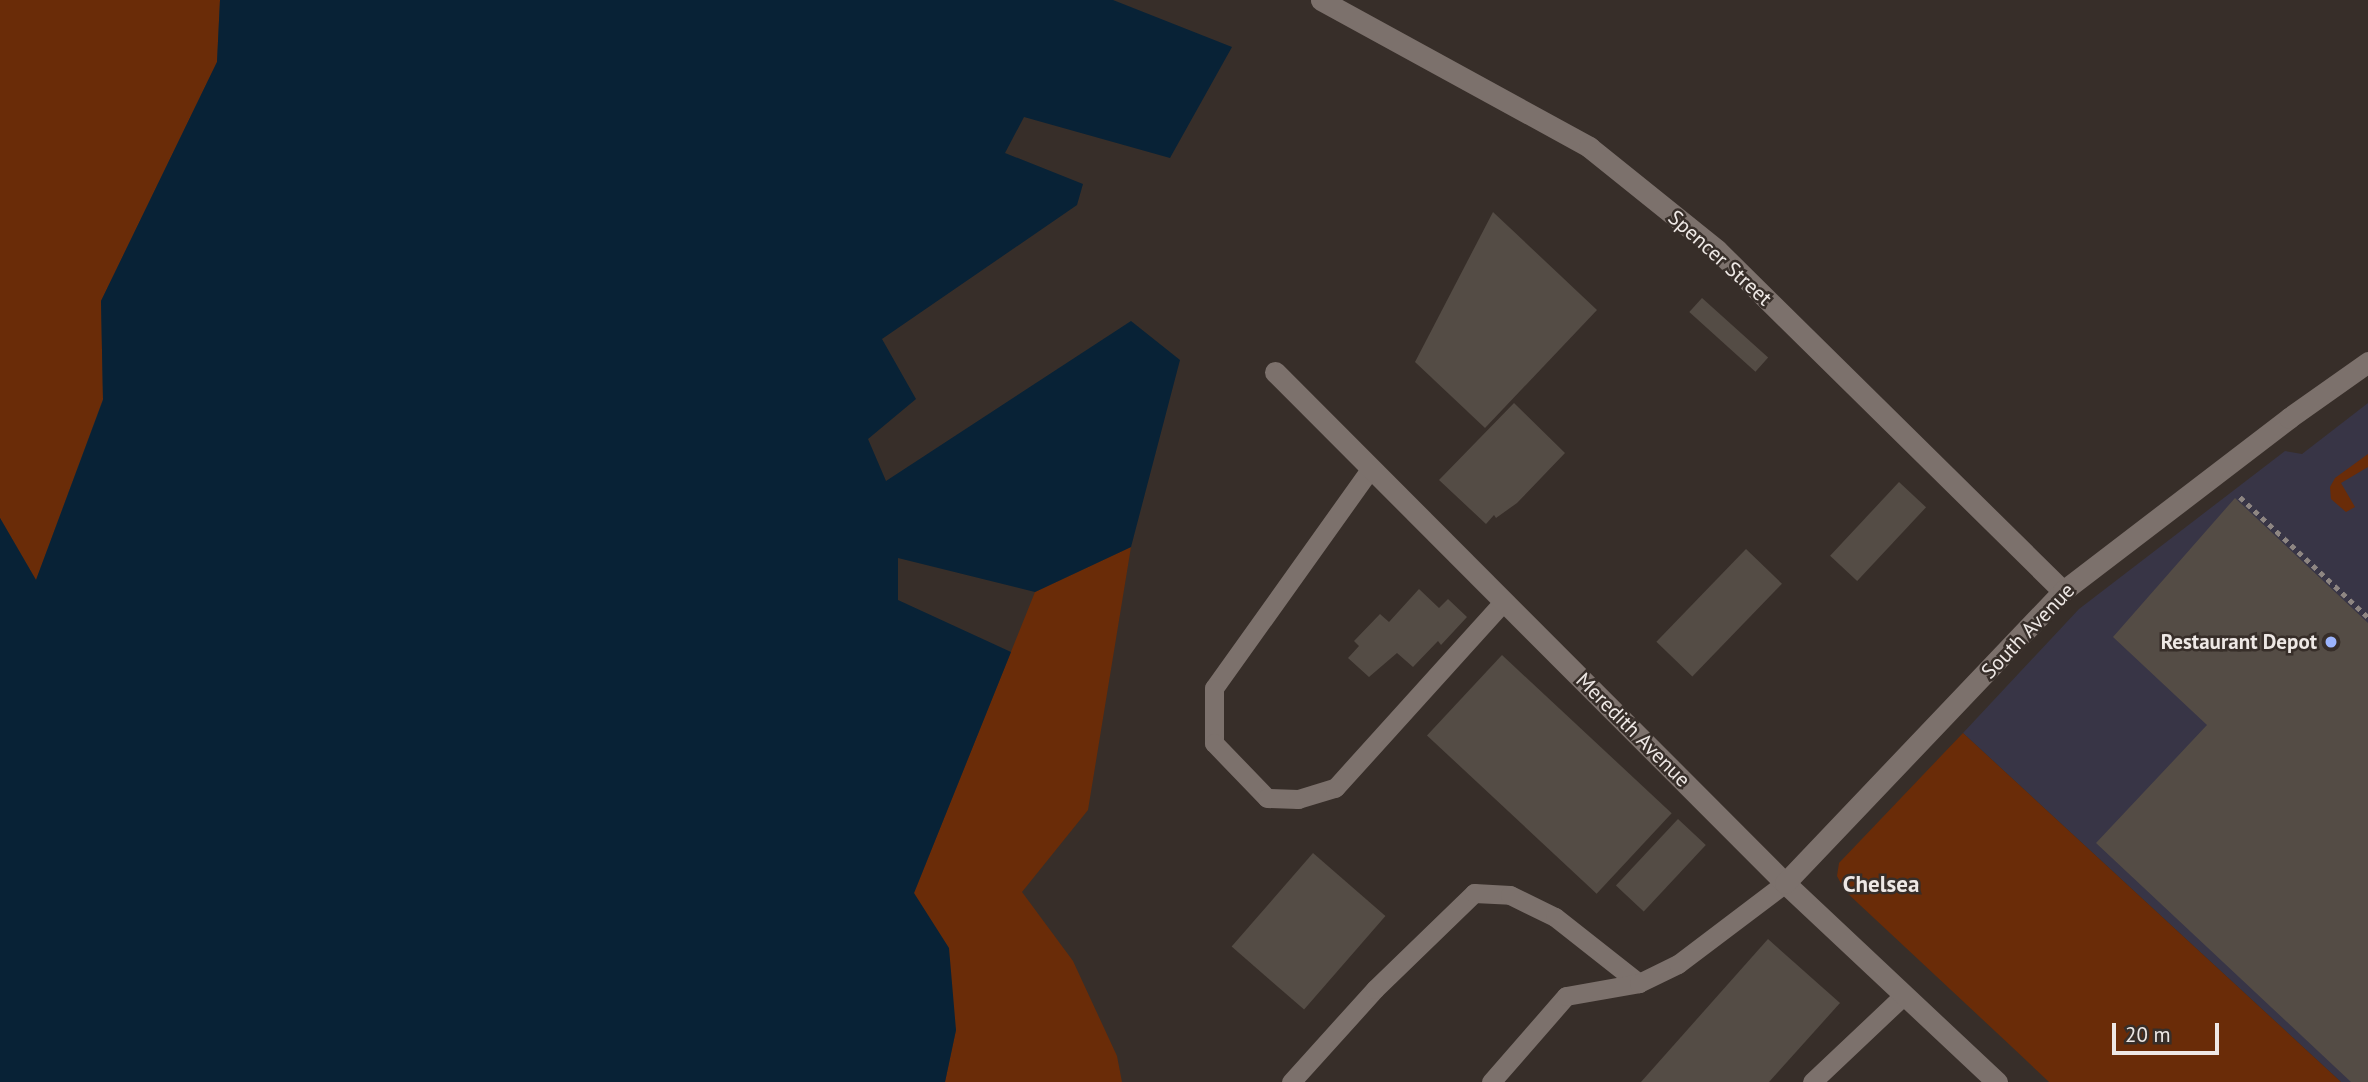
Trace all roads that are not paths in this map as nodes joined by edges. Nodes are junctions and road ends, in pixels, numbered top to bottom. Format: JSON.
{"nodes":[{"id":1,"x":1321,"y":0,"type":"edge"},
{"id":2,"x":2368,"y":362,"type":"edge"},
{"id":3,"x":1275,"y":372,"type":"dead end"},
{"id":4,"x":1371,"y":468,"type":"junction"},
{"id":5,"x":2063,"y":591,"type":"junction"},
{"id":6,"x":1504,"y":601,"type":"junction"},
{"id":7,"x":1785,"y":883,"type":"junction"},
{"id":8,"x":1639,"y":983,"type":"junction"},
{"id":9,"x":1904,"y":995,"type":"junction"},
{"id":10,"x":1292,"y":1082,"type":"edge"},
{"id":11,"x":1491,"y":1082,"type":"edge"},
{"id":12,"x":1812,"y":1082,"type":"edge"},
{"id":13,"x":1997,"y":1082,"type":"edge"}],
"edges":[{"from":1,"to":5,"type":"street","name":"Spencer Street"},
{"from":2,"to":5,"type":"street","name":"South Avenue"},
{"from":3,"to":4,"type":"street","name":"Meredith Avenue"},
{"from":4,"to":6,"type":"street","name":"Meredith Avenue"},
{"from":4,"to":6,"type":"lane"},
{"from":5,"to":7,"type":"street","name":"South Avenue"},
{"from":6,"to":7,"type":"street","name":"Meredith Avenue"},
{"from":7,"to":8,"type":"lane"},
{"from":7,"to":9,"type":"street","name":"Meredith Avenue"},
{"from":8,"to":10,"type":"lane"},
{"from":8,"to":11,"type":"lane"},
{"from":9,"to":12,"type":"lane"},
{"from":9,"to":13,"type":"street","name":"Meredith Avenue"}]}
